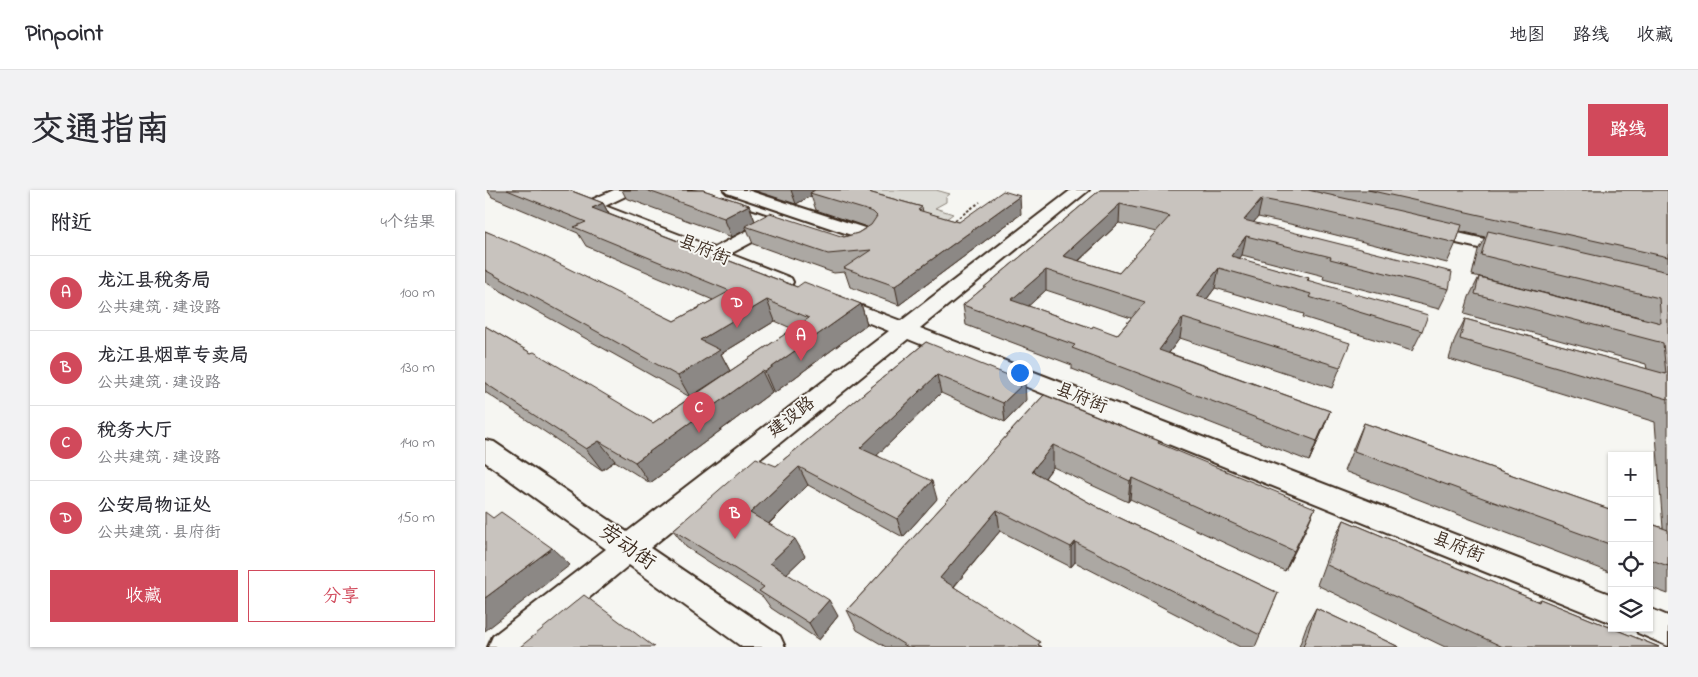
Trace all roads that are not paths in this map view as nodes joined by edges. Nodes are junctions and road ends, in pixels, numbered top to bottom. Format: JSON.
{"nodes":[{"id":1,"x":551,"y":190,"type":"edge"},
{"id":2,"x":627,"y":190,"type":"edge"},
{"id":3,"x":677,"y":190,"type":"edge"},
{"id":4,"x":732,"y":190,"type":"edge"},
{"id":5,"x":1081,"y":190,"type":"edge"},
{"id":6,"x":812,"y":203,"type":"edge"},
{"id":7,"x":591,"y":206,"type":"junction"},
{"id":8,"x":796,"y":211,"type":"junction"},
{"id":9,"x":774,"y":223,"type":"junction"},
{"id":10,"x":1408,"y":226,"type":"edge"},
{"id":11,"x":803,"y":233,"type":"edge"},
{"id":12,"x":840,"y":246,"type":"edge"},
{"id":13,"x":715,"y":255,"type":"junction"},
{"id":14,"x":1533,"y":256,"type":"edge"},
{"id":15,"x":904,"y":330,"type":"junction"},
{"id":16,"x":485,"y":449,"type":"edge"},
{"id":17,"x":628,"y":549,"type":"junction"},
{"id":18,"x":1608,"y":607,"type":"edge"},
{"id":19,"x":1653,"y":625,"type":"edge"},
{"id":20,"x":1668,"y":631,"type":"edge"},
{"id":21,"x":504,"y":647,"type":"edge"},
{"id":22,"x":769,"y":647,"type":"edge"}],
"edges":[{"from":1,"to":7,"type":"street","name":"县府街"},
{"from":2,"to":7,"type":"street"},
{"from":3,"to":9,"type":"street"},
{"from":4,"to":8,"type":"street"},
{"from":5,"to":15,"type":"street","name":"建设路"},
{"from":6,"to":8,"type":"street"},
{"from":7,"to":13,"type":"street","name":"县府街"},
{"from":8,"to":9,"type":"street"},
{"from":8,"to":12,"type":"street"},
{"from":9,"to":11,"type":"street"},
{"from":9,"to":13,"type":"street"},
{"from":10,"to":14,"type":"street"},
{"from":13,"to":15,"type":"street","name":"县府街"},
{"from":15,"to":17,"type":"street","name":"建设路"},
{"from":15,"to":18,"type":"street","name":"县府街"},
{"from":16,"to":17,"type":"street","name":"劳动街"},
{"from":17,"to":21,"type":"street","name":"建设路"},
{"from":17,"to":22,"type":"street","name":"劳动街"},
{"from":19,"to":20,"type":"street"}]}
